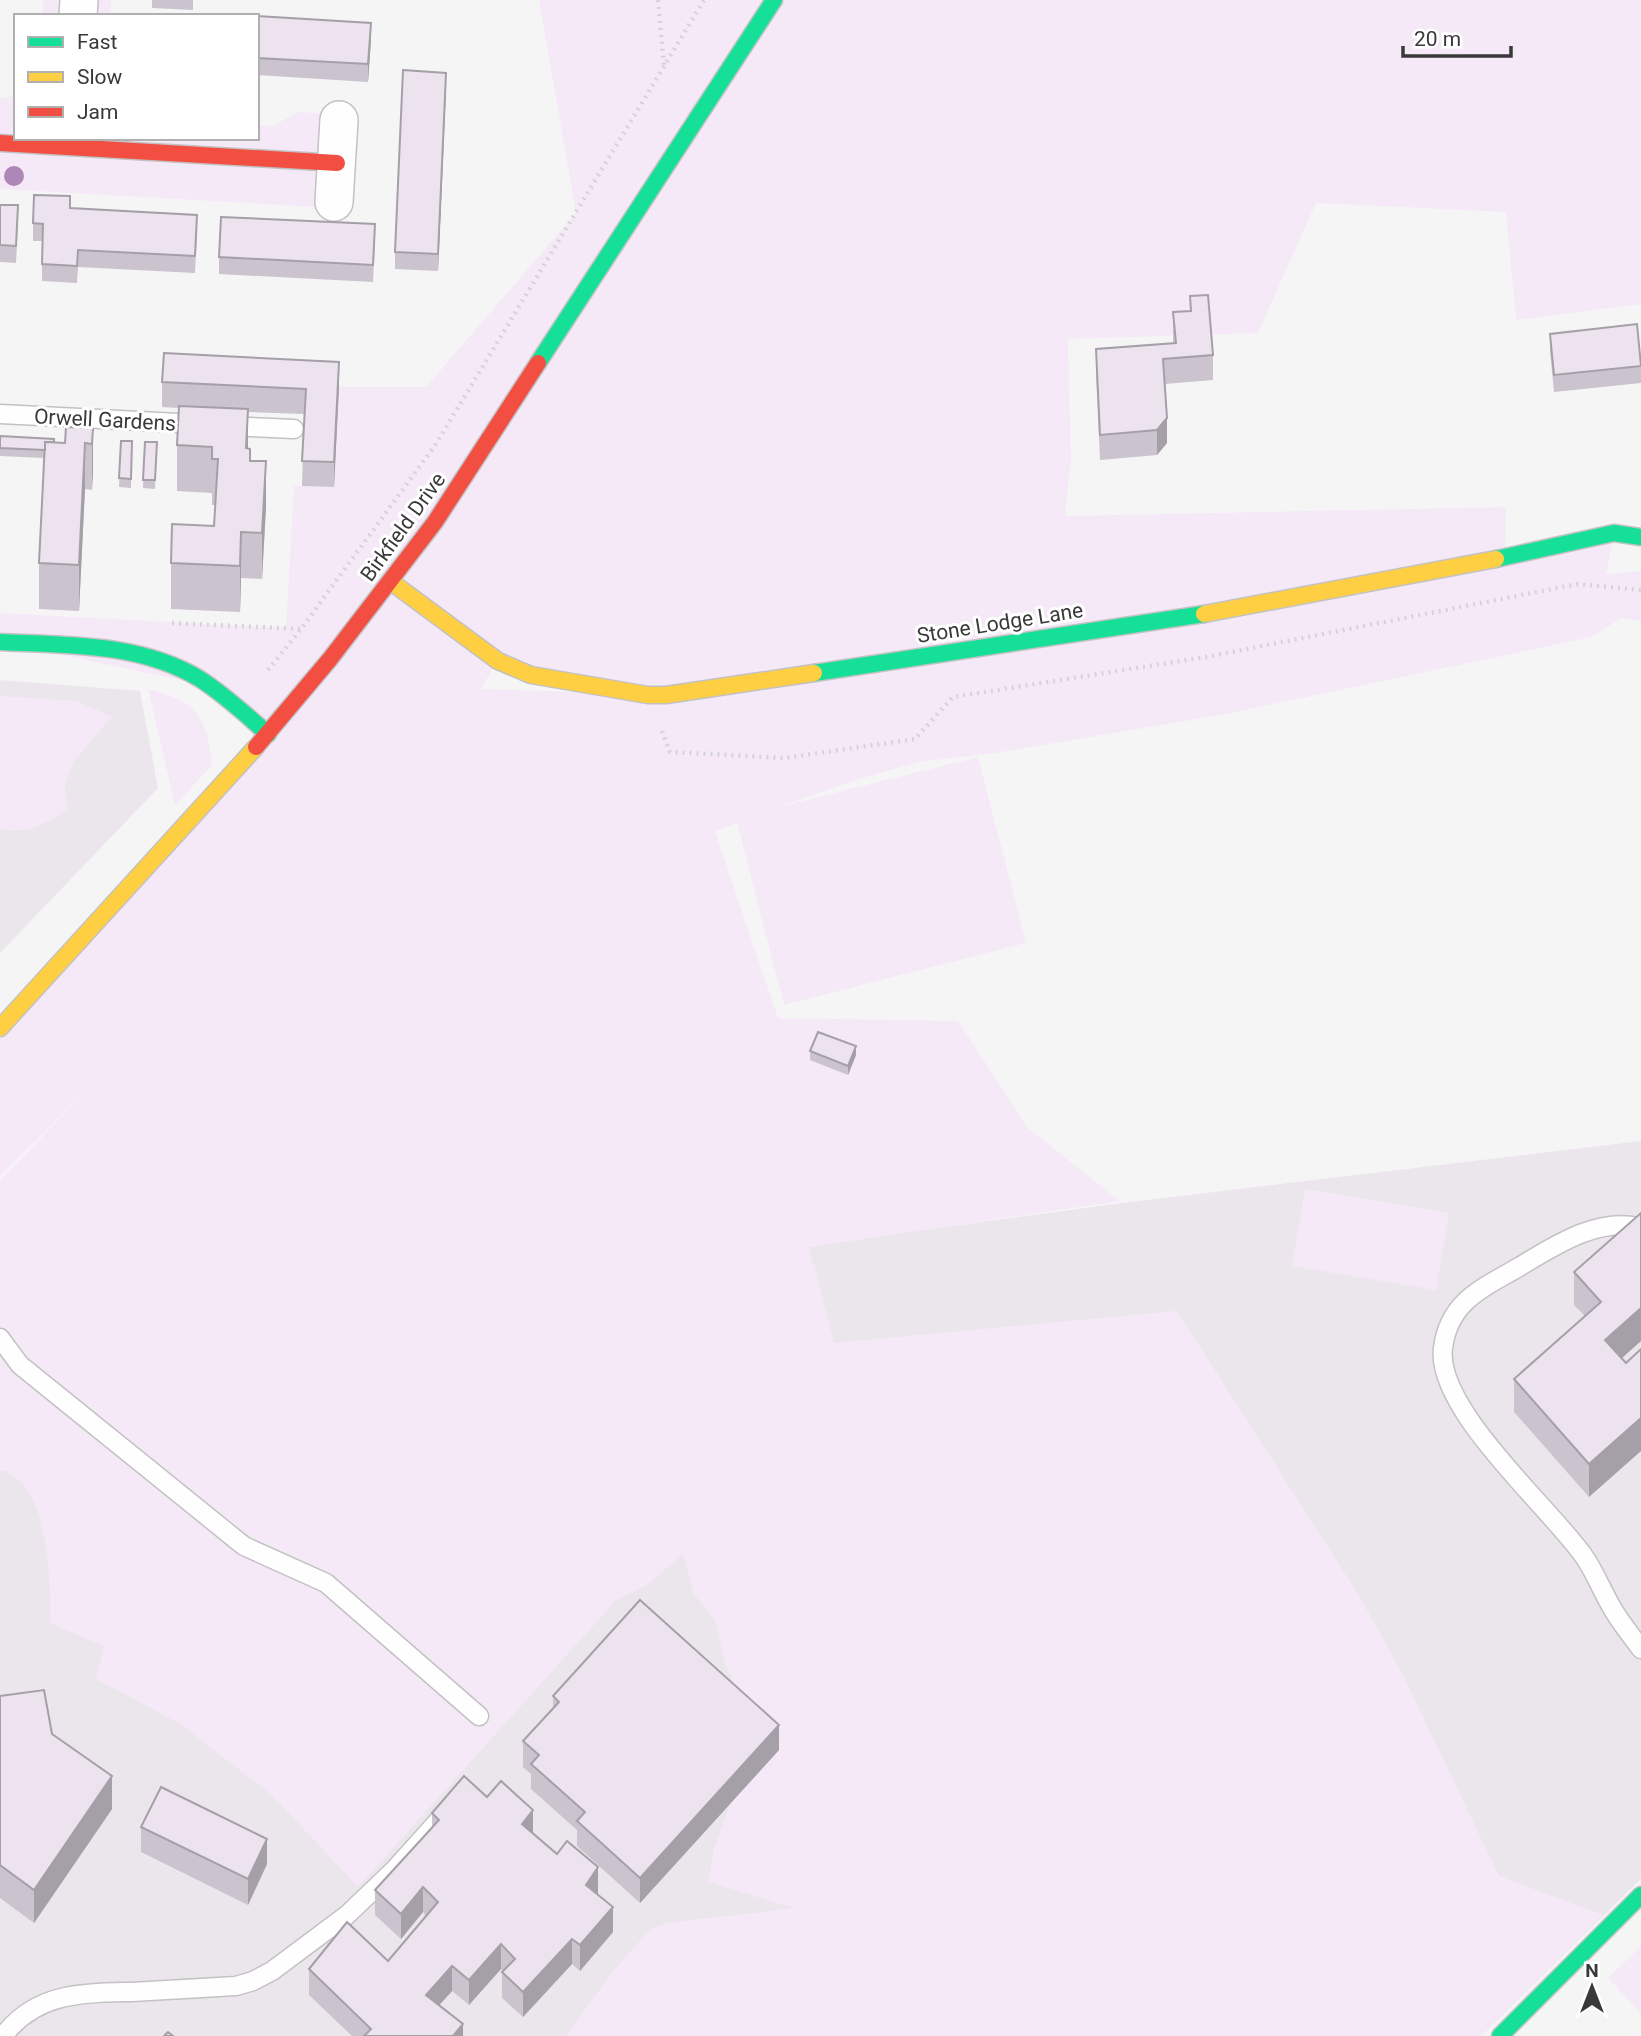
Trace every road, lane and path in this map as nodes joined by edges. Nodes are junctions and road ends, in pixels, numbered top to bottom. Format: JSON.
{"nodes":[{"id":1,"x":657,"y":0,"type":"edge"},
{"id":2,"x":704,"y":0,"type":"edge"},
{"id":3,"x":774,"y":0,"type":"edge"},
{"id":4,"x":664,"y":66,"type":"junction"},
{"id":5,"x":339,"y":120,"type":"dead end"},
{"id":6,"x":0,"y":143,"type":"edge"},
{"id":7,"x":71,"y":143,"type":"edge"},
{"id":8,"x":337,"y":163,"type":"junction"},
{"id":9,"x":334,"y":202,"type":"dead end"},
{"id":10,"x":0,"y":414,"type":"edge"},
{"id":11,"x":295,"y":429,"type":"dead end"},
{"id":12,"x":1641,"y":537,"type":"edge"},
{"id":13,"x":390,"y":581,"type":"junction"},
{"id":14,"x":1641,"y":590,"type":"edge"},
{"id":15,"x":0,"y":642,"type":"edge"},
{"id":16,"x":648,"y":695,"type":"junction"},
{"id":17,"x":237,"y":708,"type":"junction"},
{"id":18,"x":268,"y":734,"type":"junction"},
{"id":19,"x":0,"y":1028,"type":"edge"},
{"id":20,"x":1641,"y":1228,"type":"edge"},
{"id":21,"x":0,"y":1338,"type":"edge"},
{"id":22,"x":1641,"y":1649,"type":"edge"},
{"id":23,"x":479,"y":1716,"type":"dead end"},
{"id":24,"x":458,"y":1799,"type":"edge"},
{"id":25,"x":1641,"y":1895,"type":"edge"},
{"id":26,"x":3,"y":2036,"type":"edge"},
{"id":27,"x":1500,"y":2036,"type":"edge"}],
"edges":[{"from":1,"to":4,"type":"path"},
{"from":2,"to":4,"type":"path"},
{"from":3,"to":13,"type":"street","name":"Birkfield Drive"},
{"from":4,"to":17,"type":"path"},
{"from":5,"to":8,"type":"street"},
{"from":6,"to":7,"type":"street"},
{"from":7,"to":8,"type":"street"},
{"from":8,"to":9,"type":"street"},
{"from":10,"to":11,"type":"lane","name":"Orwell Gardens"},
{"from":12,"to":16,"type":"street","name":"Stone Lodge Lane"},
{"from":13,"to":16,"type":"street","name":"Stone Lodge Lane"},
{"from":13,"to":18,"type":"street","name":"Birkfield Drive"},
{"from":14,"to":16,"type":"path"},
{"from":15,"to":17,"type":"street"},
{"from":17,"to":18,"type":"street"},
{"from":18,"to":19,"type":"street","name":"Birkfield Drive"},
{"from":20,"to":22,"type":"lane"},
{"from":21,"to":23,"type":"lane"},
{"from":24,"to":26,"type":"lane"},
{"from":25,"to":27,"type":"street"}]}
